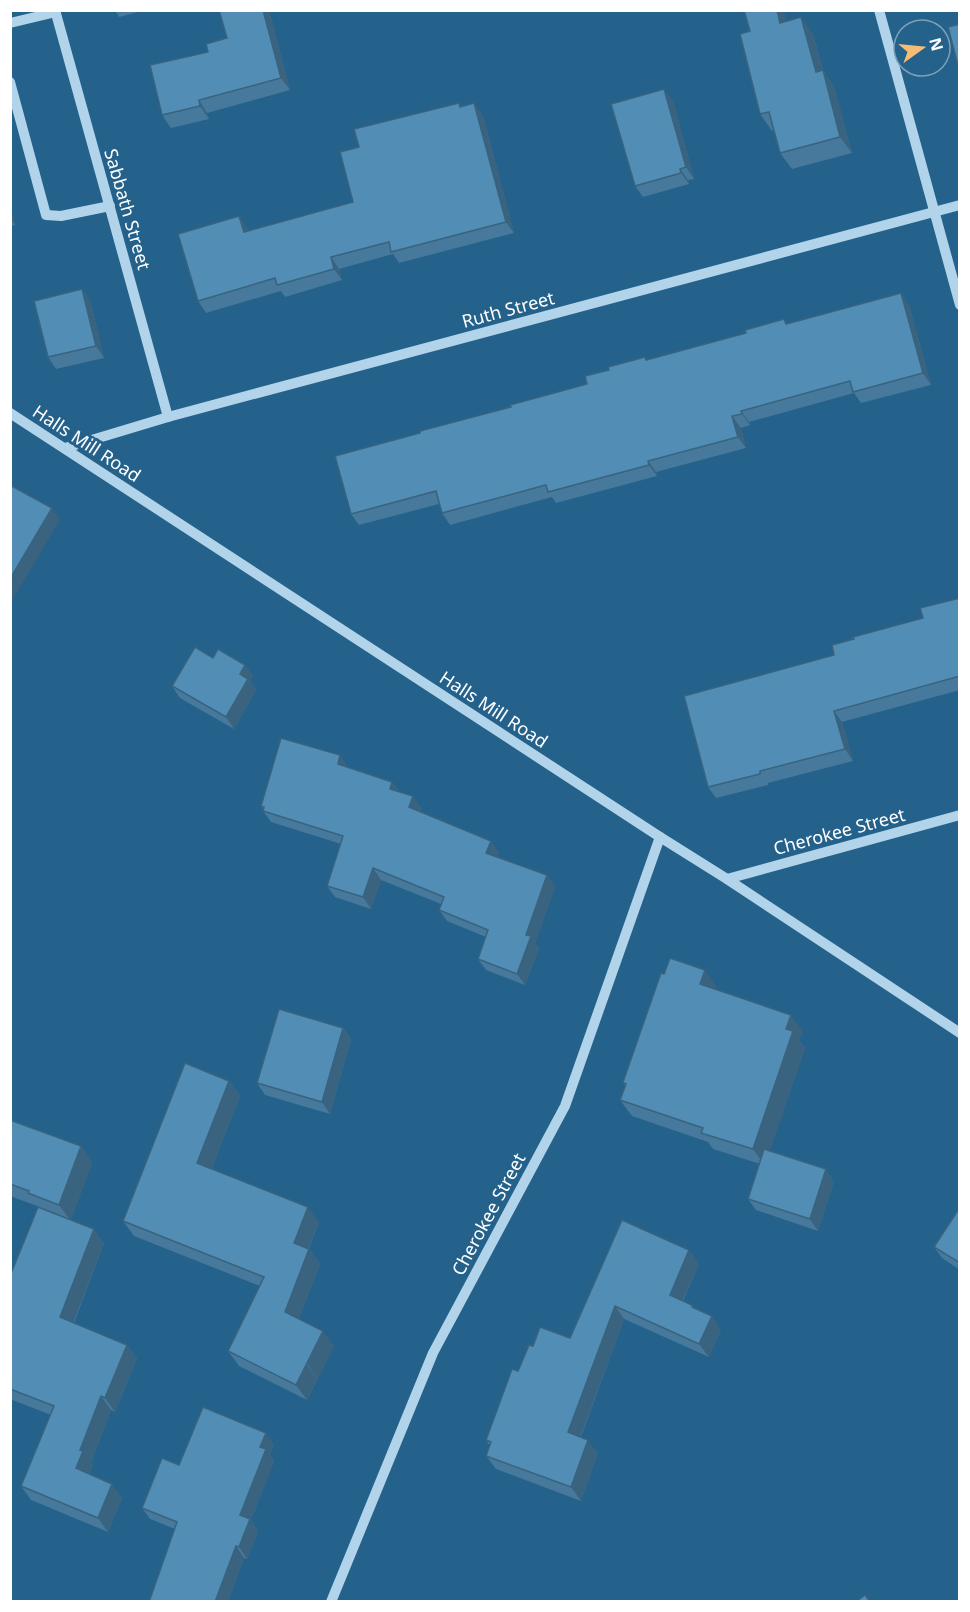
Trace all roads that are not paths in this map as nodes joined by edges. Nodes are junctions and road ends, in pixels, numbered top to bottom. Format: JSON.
{"nodes":[{"id":1,"x":879,"y":10,"type":"edge"},
{"id":2,"x":56,"y":11,"type":"edge"},
{"id":3,"x":10,"y":23,"type":"edge"},
{"id":4,"x":10,"y":82,"type":"edge"},
{"id":5,"x":960,"y":205,"type":"edge"},
{"id":6,"x":110,"y":206,"type":"junction"},
{"id":7,"x":934,"y":212,"type":"junction"},
{"id":8,"x":960,"y":305,"type":"edge"},
{"id":9,"x":10,"y":413,"type":"edge"},
{"id":10,"x":168,"y":417,"type":"junction"},
{"id":11,"x":65,"y":448,"type":"junction"},
{"id":12,"x":960,"y":815,"type":"edge"},
{"id":13,"x":660,"y":837,"type":"junction"},
{"id":14,"x":727,"y":879,"type":"junction"},
{"id":15,"x":960,"y":1033,"type":"edge"},
{"id":16,"x":331,"y":1602,"type":"edge"}],
"edges":[{"from":1,"to":7,"type":"street"},
{"from":2,"to":3,"type":"street"},
{"from":2,"to":6,"type":"street","name":"Sabbath Street"},
{"from":4,"to":6,"type":"street"},
{"from":5,"to":7,"type":"street","name":"Ruth Street"},
{"from":6,"to":10,"type":"street","name":"Sabbath Street"},
{"from":7,"to":8,"type":"street"},
{"from":7,"to":10,"type":"street","name":"Ruth Street"},
{"from":9,"to":11,"type":"street","name":"Halls Mill Road"},
{"from":10,"to":11,"type":"street","name":"Ruth Street"},
{"from":11,"to":13,"type":"street","name":"Halls Mill Road"},
{"from":12,"to":14,"type":"street","name":"Cherokee Street"},
{"from":13,"to":14,"type":"street","name":"Halls Mill Road"},
{"from":13,"to":16,"type":"street","name":"Cherokee Street"},
{"from":14,"to":15,"type":"street","name":"Halls Mill Road"}]}
